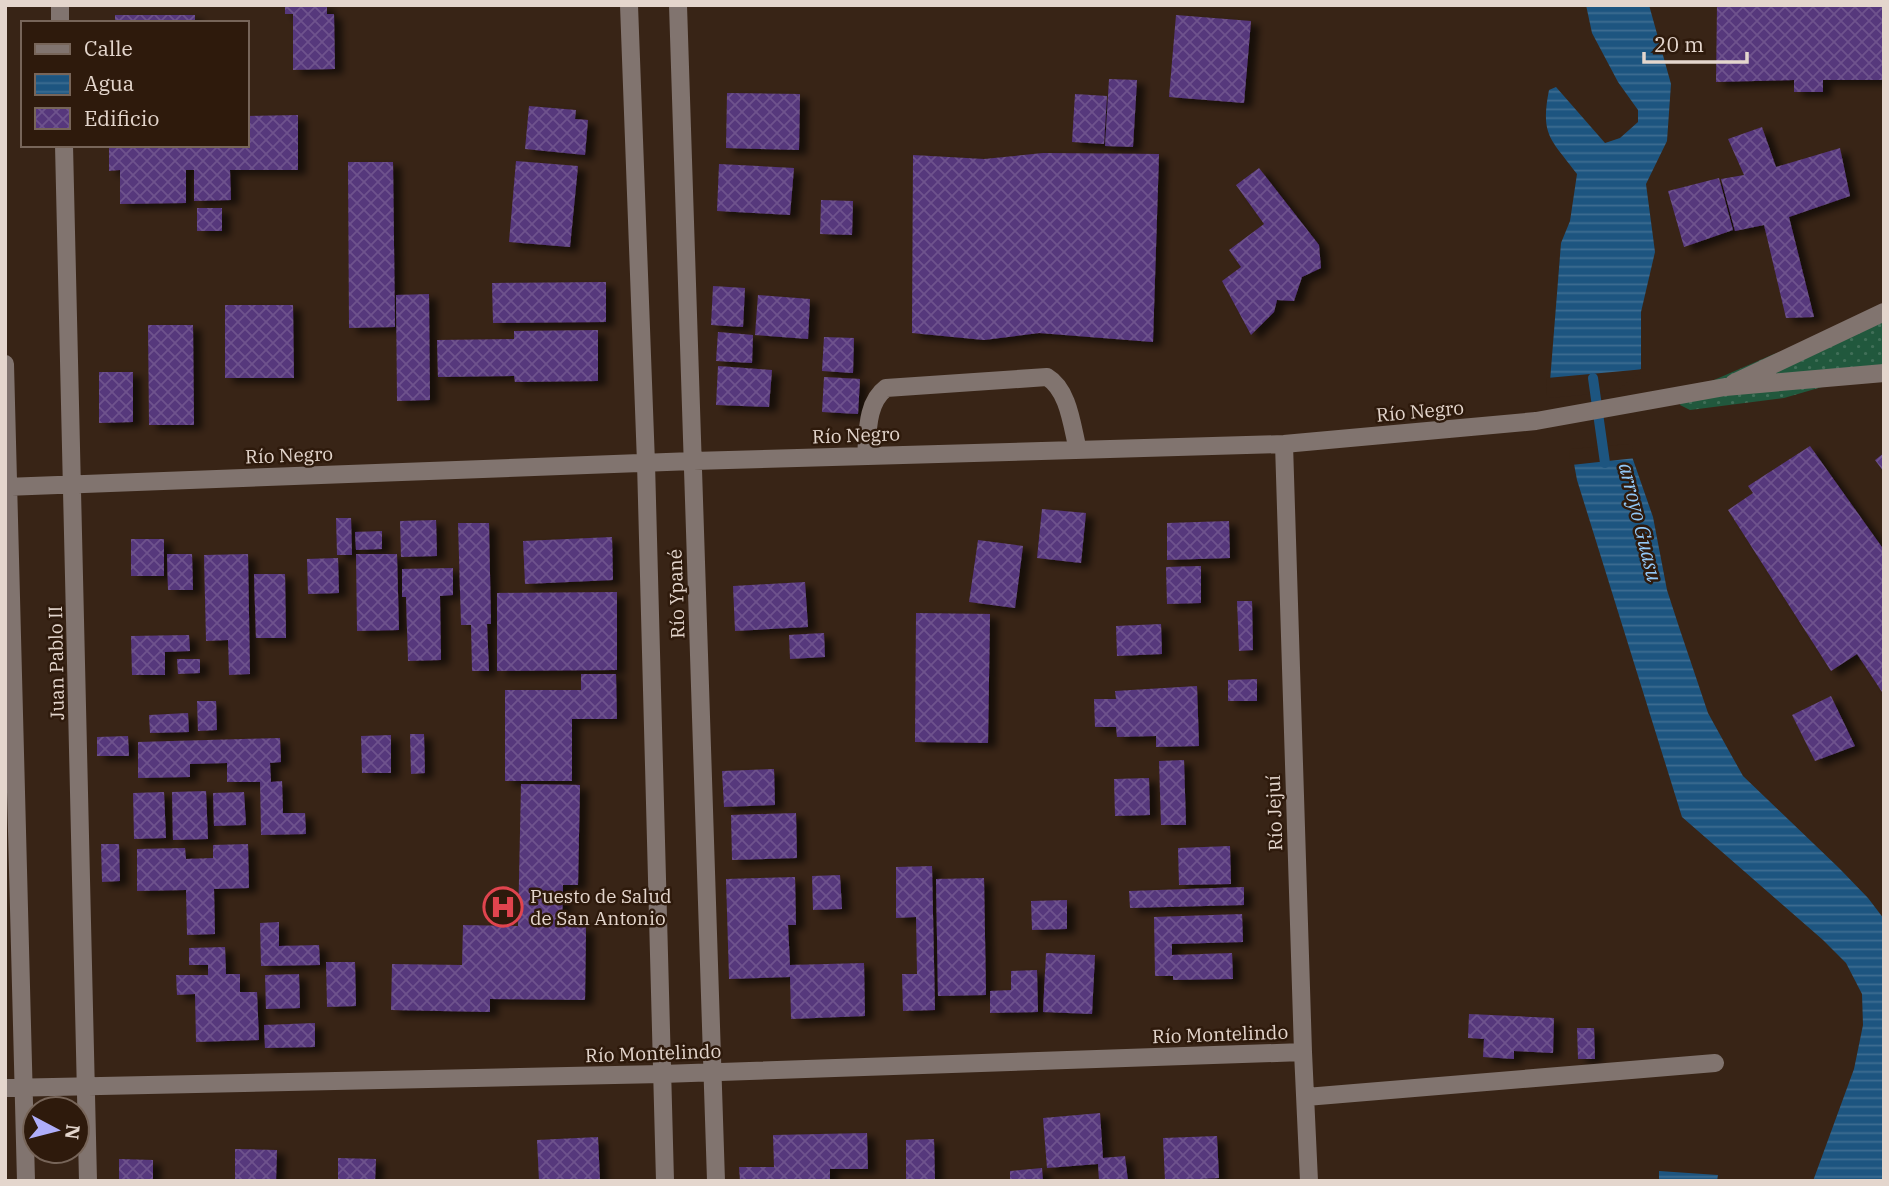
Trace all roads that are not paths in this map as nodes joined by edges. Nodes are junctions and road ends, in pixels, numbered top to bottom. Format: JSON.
{"nodes":[{"id":1,"x":629,"y":5,"type":"edge"},
{"id":2,"x":678,"y":5,"type":"edge"},
{"id":3,"x":64,"y":147,"type":"edge"},
{"id":4,"x":1884,"y":312,"type":"edge"},
{"id":5,"x":5,"y":364,"type":"edge"},
{"id":6,"x":1884,"y":373,"type":"edge"},
{"id":7,"x":1725,"y":387,"type":"junction"},
{"id":8,"x":1284,"y":444,"type":"junction"},
{"id":9,"x":1078,"y":450,"type":"junction"},
{"id":10,"x":866,"y":456,"type":"junction"},
{"id":11,"x":693,"y":461,"type":"junction"},
{"id":12,"x":646,"y":463,"type":"junction"},
{"id":13,"x":73,"y":484,"type":"junction"},
{"id":14,"x":7,"y":487,"type":"edge"},
{"id":15,"x":1303,"y":1052,"type":"junction"},
{"id":16,"x":1714,"y":1063,"type":"dead end"},
{"id":17,"x":712,"y":1072,"type":"junction"},
{"id":18,"x":662,"y":1074,"type":"junction"},
{"id":19,"x":86,"y":1085,"type":"junction"},
{"id":20,"x":14,"y":1088,"type":"edge"},
{"id":21,"x":1306,"y":1097,"type":"junction"},
{"id":22,"x":26,"y":1181,"type":"edge"},
{"id":23,"x":88,"y":1181,"type":"edge"},
{"id":24,"x":665,"y":1181,"type":"edge"},
{"id":25,"x":716,"y":1181,"type":"edge"},
{"id":26,"x":1309,"y":1181,"type":"edge"}],
"edges":[{"from":1,"to":12,"type":"street","name":"Río Ypané"},
{"from":2,"to":11,"type":"street","name":"Río Ypané"},
{"from":3,"to":13,"type":"street","name":"Juan Pablo II"},
{"from":4,"to":7,"type":"street"},
{"from":5,"to":14,"type":"street"},
{"from":6,"to":7,"type":"street"},
{"from":7,"to":8,"type":"street","name":"Río Negro"},
{"from":8,"to":9,"type":"street","name":"Río Negro"},
{"from":8,"to":15,"type":"street","name":"Río Jejuí"},
{"from":9,"to":10,"type":"street","name":"Río Negro"},
{"from":9,"to":10,"type":"street"},
{"from":10,"to":11,"type":"street","name":"Río Negro"},
{"from":11,"to":12,"type":"street","name":"Río Negro"},
{"from":11,"to":17,"type":"street","name":"Río Ypané"},
{"from":12,"to":13,"type":"street","name":"Río Negro"},
{"from":12,"to":18,"type":"street","name":"Río Ypané"},
{"from":13,"to":14,"type":"street","name":"Río Negro"},
{"from":13,"to":19,"type":"street","name":"Juan Pablo II"},
{"from":14,"to":20,"type":"street"},
{"from":15,"to":17,"type":"street","name":"Río Montelindo"},
{"from":15,"to":21,"type":"street","name":"Río Jejuí"},
{"from":16,"to":21,"type":"street"},
{"from":17,"to":18,"type":"street","name":"Río Montelindo"},
{"from":17,"to":25,"type":"street","name":"Río Ypané"},
{"from":18,"to":19,"type":"street","name":"Río Montelindo"},
{"from":18,"to":24,"type":"street","name":"Río Ypané"},
{"from":19,"to":20,"type":"street","name":"Río Montelindo"},
{"from":19,"to":23,"type":"street","name":"Juan Pablo II"},
{"from":20,"to":22,"type":"street"},
{"from":21,"to":26,"type":"street","name":"Río Jejuí"}]}
